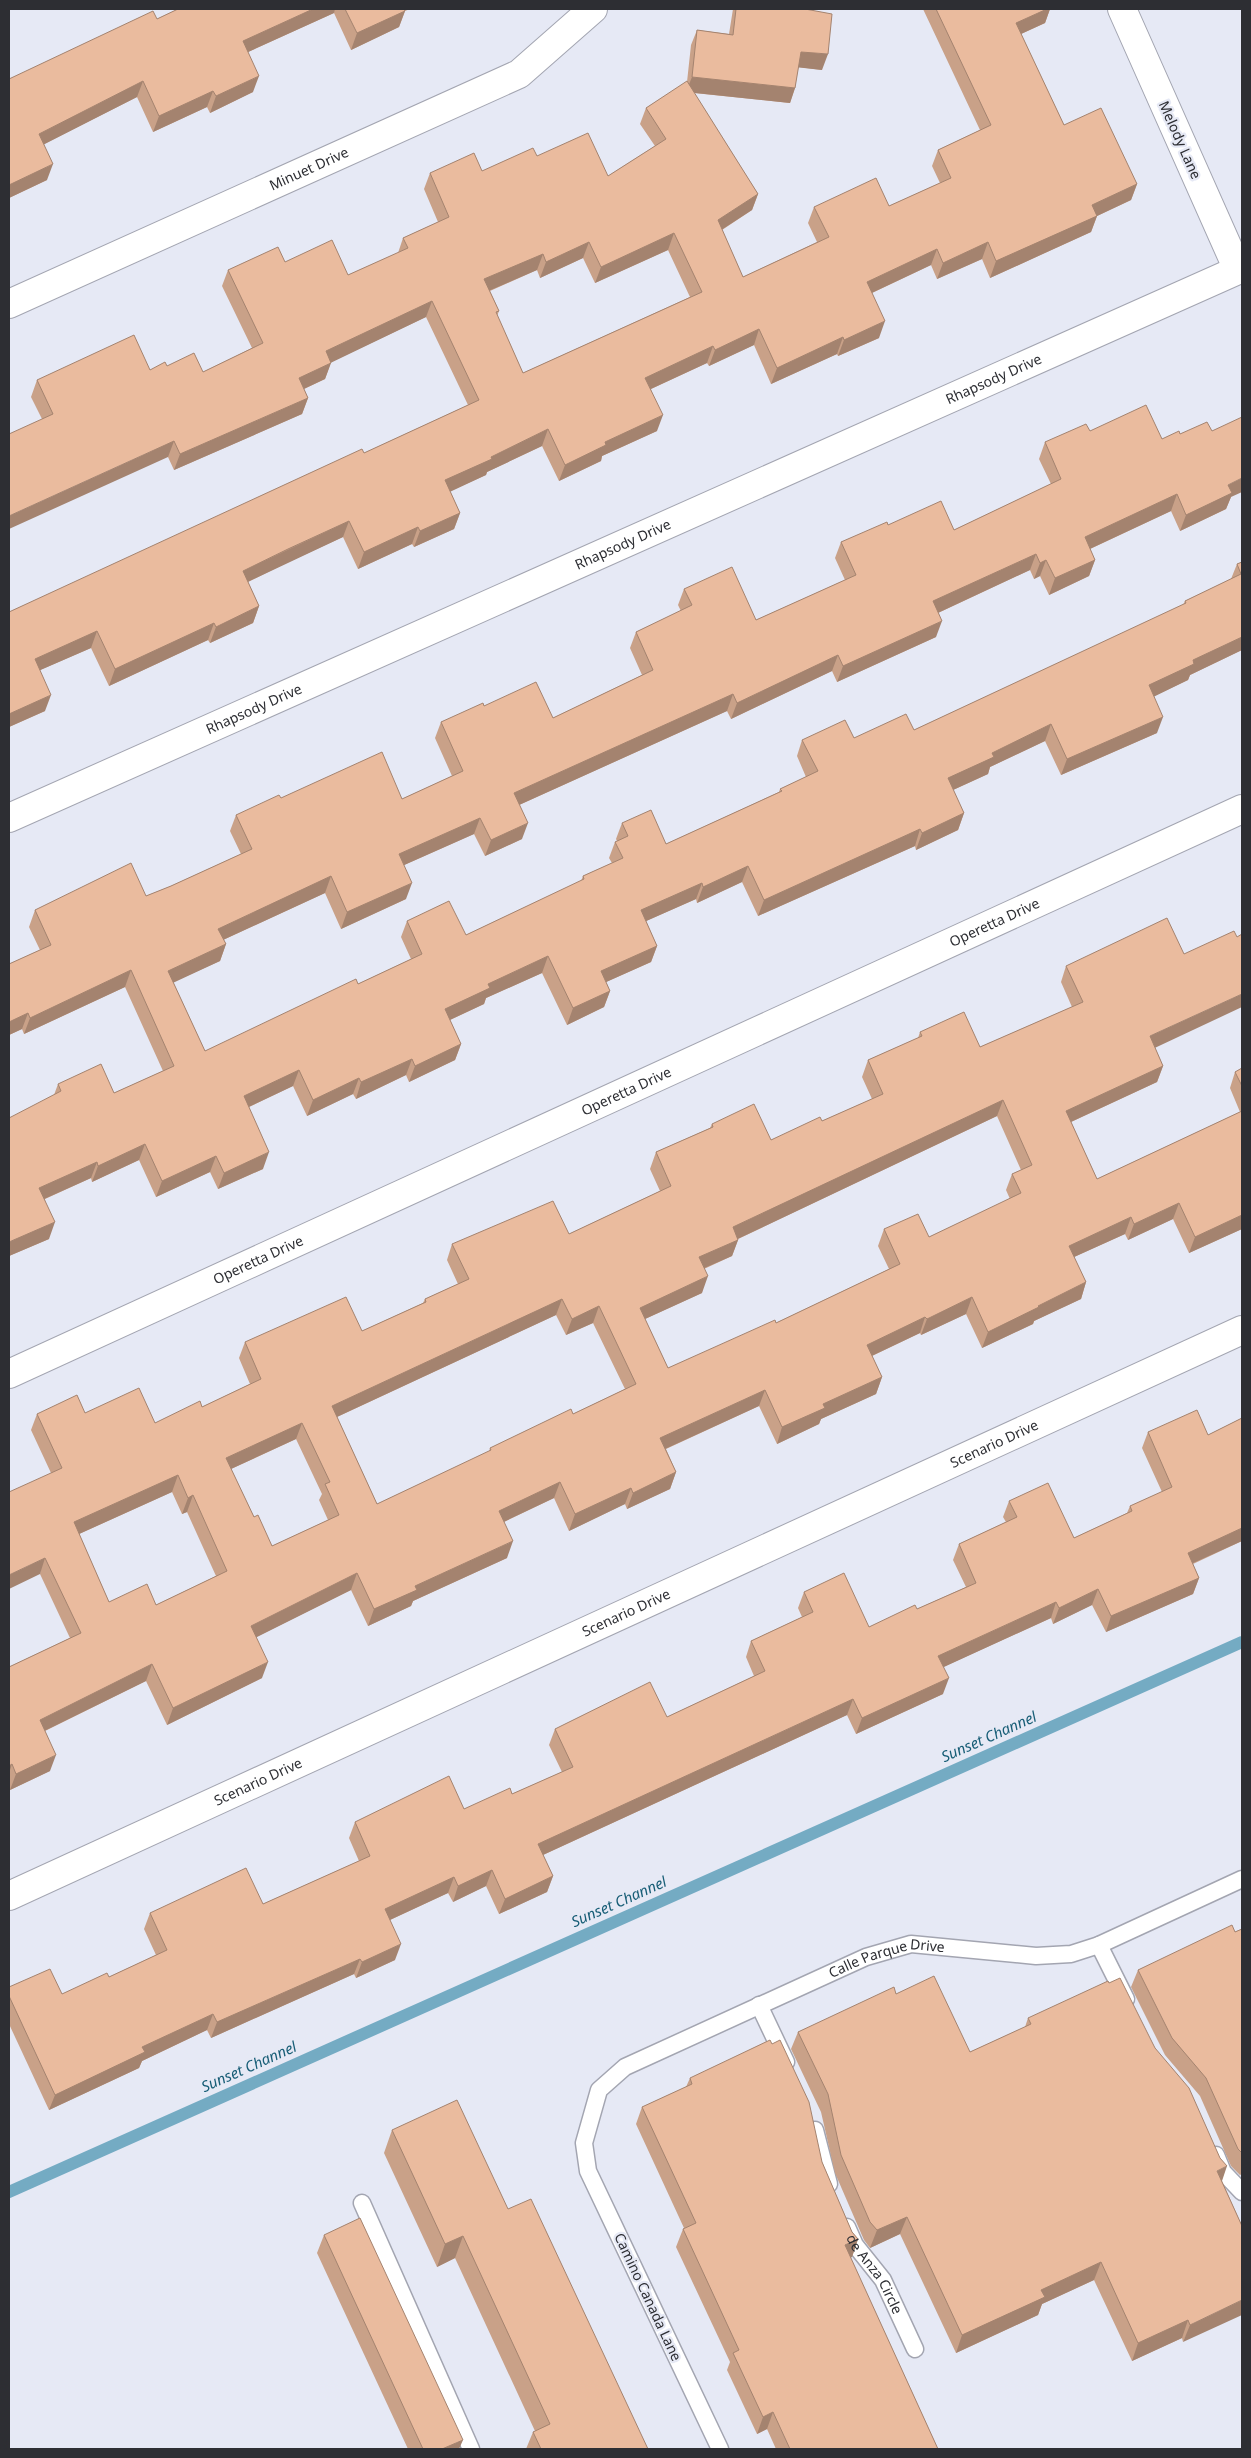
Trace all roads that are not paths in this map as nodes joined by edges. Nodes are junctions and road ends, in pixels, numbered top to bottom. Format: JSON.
{"nodes":[{"id":1,"x":593,"y":9,"type":"edge"},
{"id":2,"x":1122,"y":9,"type":"edge"},
{"id":3,"x":1238,"y":270,"type":"joint"},
{"id":4,"x":9,"y":304,"type":"edge"},
{"id":5,"x":1242,"y":808,"type":"edge"},
{"id":6,"x":9,"y":818,"type":"edge"},
{"id":7,"x":1242,"y":1330,"type":"edge"},
{"id":8,"x":9,"y":1374,"type":"edge"},
{"id":9,"x":1242,"y":1880,"type":"edge"},
{"id":10,"x":9,"y":1896,"type":"edge"},
{"id":11,"x":1099,"y":1944,"type":"junction"},
{"id":12,"x":759,"y":2005,"type":"junction"},
{"id":13,"x":1131,"y":2009,"type":"edge"},
{"id":14,"x":795,"y":2080,"type":"edge"},
{"id":15,"x":812,"y":2116,"type":"edge"},
{"id":16,"x":584,"y":2143,"type":"joint"},
{"id":17,"x":1211,"y":2145,"type":"edge"},
{"id":18,"x":1242,"y":2192,"type":"edge"},
{"id":19,"x":362,"y":2203,"type":"dead end"},
{"id":20,"x":915,"y":2349,"type":"dead end"},
{"id":21,"x":471,"y":2449,"type":"edge"},
{"id":22,"x":720,"y":2449,"type":"edge"}],
"edges":[{"from":1,"to":4,"type":"street","name":"Minuet Drive"},
{"from":2,"to":3,"type":"street","name":"Melody Lane"},
{"from":3,"to":6,"type":"street","name":"Rhapsody Drive"},
{"from":5,"to":8,"type":"street","name":"Operetta Drive"},
{"from":7,"to":10,"type":"street","name":"Scenario Drive"},
{"from":9,"to":11,"type":"lane","name":"Calle Parque Drive"},
{"from":11,"to":12,"type":"lane","name":"Calle Parque Drive"},
{"from":11,"to":13,"type":"lane"},
{"from":12,"to":14,"type":"lane"},
{"from":12,"to":16,"type":"lane","name":"Calle Parque Drive"},
{"from":15,"to":20,"type":"lane","name":"de Anza Circle"},
{"from":16,"to":22,"type":"lane","name":"Camino Canada Lane"},
{"from":17,"to":18,"type":"lane"},
{"from":19,"to":21,"type":"lane"}]}
